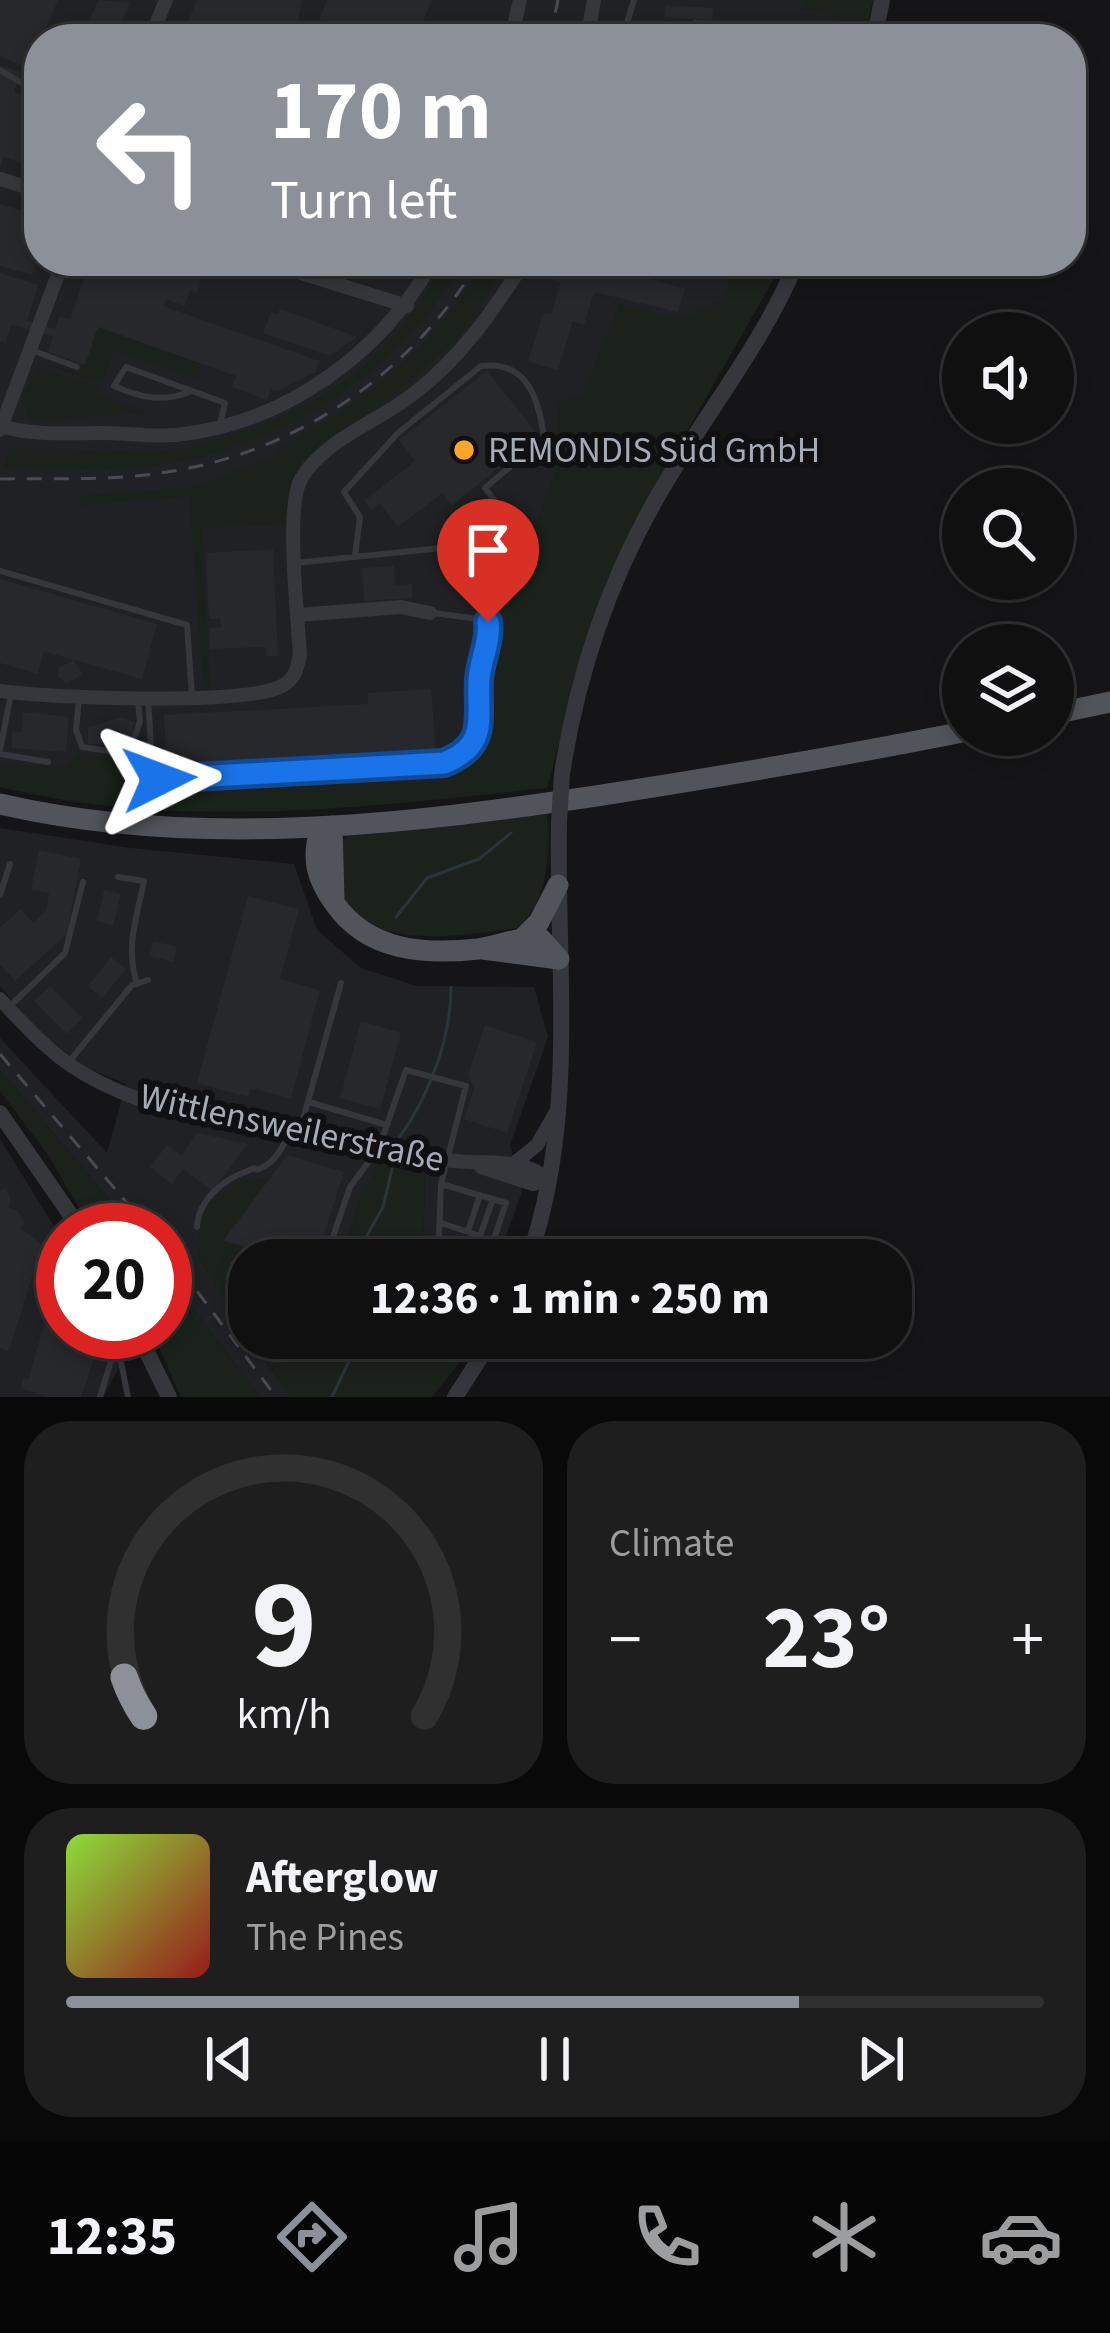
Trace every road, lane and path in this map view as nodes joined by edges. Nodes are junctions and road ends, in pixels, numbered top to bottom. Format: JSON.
{"nodes":[{"id":1,"x":58,"y":276,"type":"edge"},
{"id":2,"x":302,"y":276,"type":"edge"},
{"id":3,"x":424,"y":276,"type":"edge"},
{"id":4,"x":514,"y":276,"type":"edge"},
{"id":5,"x":789,"y":276,"type":"edge"},
{"id":6,"x":407,"y":306,"type":"junction"},
{"id":7,"x":31,"y":350,"type":"junction"},
{"id":8,"x":77,"y":367,"type":"dead end"},
{"id":9,"x":192,"y":391,"type":"junction"},
{"id":10,"x":220,"y":424,"type":"junction"},
{"id":11,"x":1,"y":428,"type":"edge"},
{"id":12,"x":355,"y":556,"type":"junction"},
{"id":13,"x":296,"y":562,"type":"junction"},
{"id":14,"x":0,"y":571,"type":"edge"},
{"id":15,"x":430,"y":613,"type":"joint"},
{"id":16,"x":297,"y":615,"type":"junction"},
{"id":17,"x":6,"y":692,"type":"edge"},
{"id":18,"x":79,"y":696,"type":"junction"},
{"id":19,"x":192,"y":696,"type":"junction"},
{"id":20,"x":143,"y":697,"type":"junction"},
{"id":21,"x":1110,"y":702,"type":"edge"},
{"id":22,"x":1074,"y":710,"type":"edge"},
{"id":23,"x":942,"y":736,"type":"edge"},
{"id":24,"x":0,"y":752,"type":"edge"},
{"id":25,"x":48,"y":762,"type":"dead end"},
{"id":26,"x":0,"y":804,"type":"edge"},
{"id":27,"x":326,"y":826,"type":"junction"},
{"id":28,"x":265,"y":828,"type":"junction"},
{"id":29,"x":10,"y":864,"type":"dead end"},
{"id":30,"x":314,"y":865,"type":"junction"},
{"id":31,"x":118,"y":878,"type":"dead end"},
{"id":32,"x":83,"y":882,"type":"dead end"},
{"id":33,"x":558,"y":885,"type":"junction"},
{"id":34,"x":0,"y":895,"type":"edge"},
{"id":35,"x":335,"y":904,"type":"junction"},
{"id":36,"x":524,"y":937,"type":"junction"},
{"id":37,"x":480,"y":949,"type":"junction"},
{"id":38,"x":559,"y":958,"type":"junction"},
{"id":39,"x":148,"y":980,"type":"dead end"},
{"id":40,"x":341,"y":983,"type":"dead end"},
{"id":41,"x":136,"y":984,"type":"junction"},
{"id":42,"x":4,"y":1003,"type":"edge"},
{"id":43,"x":65,"y":1066,"type":"junction"},
{"id":44,"x":308,"y":1102,"type":"junction"},
{"id":45,"x":559,"y":1108,"type":"junction"},
{"id":46,"x":0,"y":1113,"type":"edge"},
{"id":47,"x":387,"y":1125,"type":"junction"},
{"id":48,"x":296,"y":1132,"type":"junction"},
{"id":49,"x":379,"y":1148,"type":"junction"},
{"id":50,"x":446,"y":1160,"type":"junction"},
{"id":51,"x":518,"y":1161,"type":"junction"},
{"id":52,"x":475,"y":1165,"type":"junction"},
{"id":53,"x":550,"y":1180,"type":"junction"},
{"id":54,"x":441,"y":1184,"type":"junction"},
{"id":55,"x":480,"y":1195,"type":"junction"},
{"id":56,"x":493,"y":1199,"type":"junction"},
{"id":57,"x":62,"y":1203,"type":"edge"},
{"id":58,"x":440,"y":1222,"type":"junction"},
{"id":59,"x":197,"y":1227,"type":"dead end"},
{"id":60,"x":468,"y":1231,"type":"junction"},
{"id":61,"x":480,"y":1236,"type":"junction"},
{"id":62,"x":332,"y":1239,"type":"edge"},
{"id":63,"x":440,"y":1239,"type":"edge"},
{"id":64,"x":490,"y":1239,"type":"edge"},
{"id":65,"x":494,"y":1239,"type":"edge"},
{"id":66,"x":534,"y":1239,"type":"edge"},
{"id":67,"x":150,"y":1359,"type":"edge"},
{"id":68,"x":479,"y":1359,"type":"edge"},
{"id":69,"x":100,"y":1397,"type":"edge"},
{"id":70,"x":128,"y":1397,"type":"edge"},
{"id":71,"x":169,"y":1397,"type":"edge"},
{"id":72,"x":454,"y":1397,"type":"edge"}],
"edges":[{"from":1,"to":7,"type":"street"},
{"from":2,"to":6,"type":"street"},
{"from":3,"to":6,"type":"street"},
{"from":4,"to":13,"type":"street"},
{"from":5,"to":33,"type":"street","bridge":true},
{"from":6,"to":10,"type":"street"},
{"from":7,"to":8,"type":"lane"},
{"from":7,"to":11,"type":"street"},
{"from":9,"to":9,"type":"lane"},
{"from":9,"to":10,"type":"lane"},
{"from":10,"to":11,"type":"street"},
{"from":12,"to":12,"type":"lane"},
{"from":12,"to":13,"type":"lane"},
{"from":13,"to":16,"type":"street"},
{"from":14,"to":19,"type":"lane"},
{"from":15,"to":16,"type":"street"},
{"from":15,"to":20,"type":"lane"},
{"from":16,"to":19,"type":"street"},
{"from":17,"to":18,"type":"street"},
{"from":17,"to":24,"type":"lane"},
{"from":18,"to":20,"type":"street"},
{"from":18,"to":20,"type":"lane"},
{"from":19,"to":20,"type":"street"},
{"from":21,"to":22,"type":"main road"},
{"from":23,"to":27,"type":"main road"},
{"from":24,"to":25,"type":"lane"},
{"from":26,"to":28,"type":"main road"},
{"from":27,"to":28,"type":"main road"},
{"from":27,"to":30,"type":"main road"},
{"from":27,"to":35,"type":"main road"},
{"from":28,"to":30,"type":"main road"},
{"from":29,"to":34,"type":"lane"},
{"from":30,"to":35,"type":"main road"},
{"from":31,"to":41,"type":"lane"},
{"from":32,"to":42,"type":"lane"},
{"from":33,"to":36,"type":"main road"},
{"from":33,"to":38,"type":"street"},
{"from":35,"to":37,"type":"main road"},
{"from":36,"to":37,"type":"main road"},
{"from":36,"to":38,"type":"main road"},
{"from":37,"to":38,"type":"main road"},
{"from":38,"to":45,"type":"street"},
{"from":39,"to":41,"type":"lane"},
{"from":40,"to":44,"type":"lane"},
{"from":41,"to":43,"type":"lane"},
{"from":42,"to":43,"type":"street","name":"Wittlensweilerstraße"},
{"from":43,"to":48,"type":"street","name":"Wittlensweilerstraße"},
{"from":44,"to":47,"type":"lane"},
{"from":44,"to":48,"type":"lane"},
{"from":45,"to":51,"type":"street"},
{"from":45,"to":53,"type":"street"},
{"from":46,"to":57,"type":"street"},
{"from":47,"to":49,"type":"lane"},
{"from":47,"to":50,"type":"lane"},
{"from":48,"to":49,"type":"street","name":"Wittlensweilerstraße"},
{"from":48,"to":59,"type":"lane"},
{"from":49,"to":50,"type":"street","name":"Wittlensweilerstraße"},
{"from":49,"to":62,"type":"lane"},
{"from":50,"to":52,"type":"street","name":"Wittlensweilerstraße"},
{"from":50,"to":54,"type":"lane"},
{"from":51,"to":52,"type":"street","name":"Wittlensweilerstraße"},
{"from":51,"to":53,"type":"street"},
{"from":52,"to":53,"type":"street","name":"Wittlensweilerstraße"},
{"from":53,"to":66,"type":"street"},
{"from":54,"to":55,"type":"lane"},
{"from":54,"to":58,"type":"lane"},
{"from":55,"to":56,"type":"lane"},
{"from":55,"to":60,"type":"lane"},
{"from":56,"to":61,"type":"lane"},
{"from":56,"to":65,"type":"lane"},
{"from":58,"to":60,"type":"lane"},
{"from":58,"to":63,"type":"lane"},
{"from":60,"to":61,"type":"lane"},
{"from":61,"to":64,"type":"lane"},
{"from":67,"to":71,"type":"street"},
{"from":68,"to":72,"type":"street"},
{"from":69,"to":70,"type":"lane"}]}
